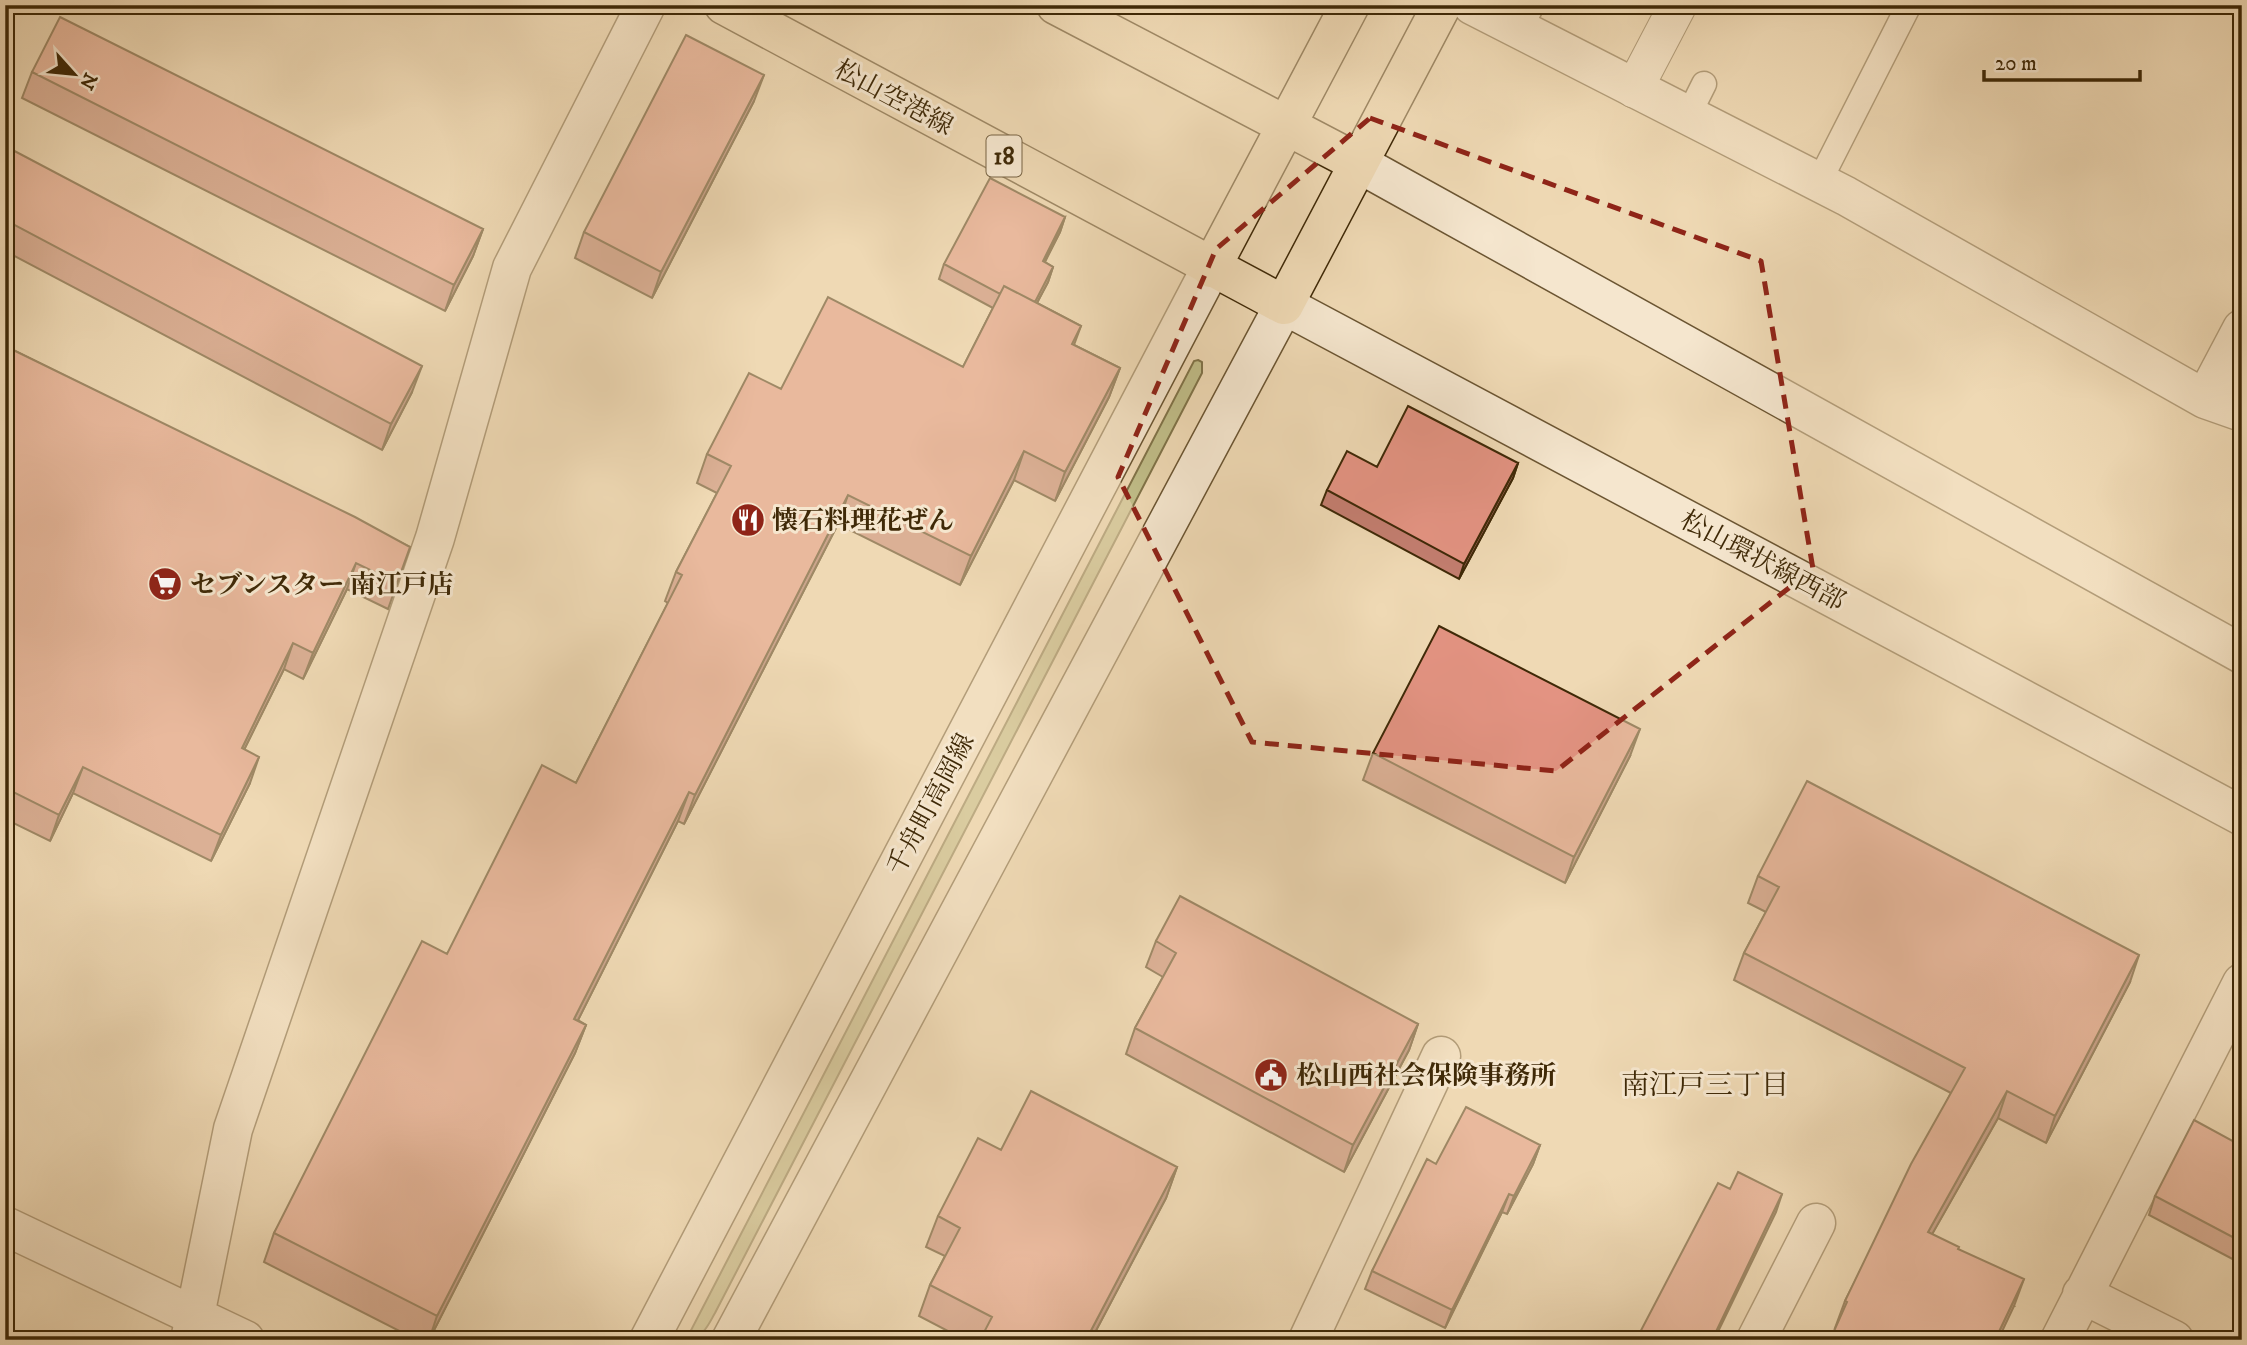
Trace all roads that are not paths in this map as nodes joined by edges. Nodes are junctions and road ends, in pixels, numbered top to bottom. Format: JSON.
{"nodes":[{"id":1,"x":646,"y":5,"type":"edge"},
{"id":2,"x":724,"y":5,"type":"edge"},
{"id":3,"x":1056,"y":5,"type":"edge"},
{"id":4,"x":1350,"y":5,"type":"edge"},
{"id":5,"x":1442,"y":5,"type":"edge"},
{"id":6,"x":1472,"y":5,"type":"edge"},
{"id":7,"x":1678,"y":5,"type":"edge"},
{"id":8,"x":1909,"y":5,"type":"edge"},
{"id":9,"x":1526,"y":17,"type":"edge"},
{"id":10,"x":1642,"y":73,"type":"junction"},
{"id":11,"x":1286,"y":126,"type":"junction"},
{"id":12,"x":1359,"y":163,"type":"junction"},
{"id":13,"x":1819,"y":182,"type":"junction"},
{"id":14,"x":1211,"y":268,"type":"junction"},
{"id":15,"x":1284,"y":305,"type":"junction"},
{"id":16,"x":2242,"y":330,"type":"edge"},
{"id":17,"x":2205,"y":399,"type":"junction"},
{"id":18,"x":2242,"y":412,"type":"edge"},
{"id":19,"x":2242,"y":654,"type":"edge"},
{"id":20,"x":2242,"y":816,"type":"edge"},
{"id":21,"x":2242,"y":983,"type":"edge"},
{"id":22,"x":1441,"y":1056,"type":"dead end"},
{"id":23,"x":1816,"y":1223,"type":"dead end"},
{"id":24,"x":5,"y":1226,"type":"edge"},
{"id":25,"x":2082,"y":1294,"type":"junction"},
{"id":26,"x":193,"y":1328,"type":"edge"},
{"id":27,"x":245,"y":1340,"type":"edge"},
{"id":28,"x":649,"y":1340,"type":"edge"},
{"id":29,"x":732,"y":1340,"type":"edge"},
{"id":30,"x":1308,"y":1340,"type":"edge"},
{"id":31,"x":1756,"y":1340,"type":"edge"},
{"id":32,"x":2060,"y":1340,"type":"edge"},
{"id":33,"x":2174,"y":1340,"type":"edge"}],
"edges":[{"from":1,"to":26,"type":"street"},
{"from":2,"to":14,"type":"main road","name":"松山空港線","number":"18"},
{"from":3,"to":11,"type":"main road"},
{"from":4,"to":11,"type":"main road"},
{"from":5,"to":12,"type":"main road"},
{"from":6,"to":9,"type":"street"},
{"from":7,"to":10,"type":"street"},
{"from":8,"to":13,"type":"lane"},
{"from":9,"to":10,"type":"street"},
{"from":10,"to":13,"type":"street"},
{"from":11,"to":12,"type":"main road"},
{"from":11,"to":14,"type":"main road"},
{"from":12,"to":15,"type":"main road"},
{"from":12,"to":19,"type":"street"},
{"from":13,"to":17,"type":"street"},
{"from":14,"to":15,"type":"main road","name":"松山空港線","number":"18"},
{"from":14,"to":28,"type":"street","name":"千舟町高岡線"},
{"from":15,"to":20,"type":"street","name":"松山環状線西部"},
{"from":15,"to":29,"type":"street"},
{"from":16,"to":17,"type":"street"},
{"from":17,"to":18,"type":"street"},
{"from":21,"to":25,"type":"street"},
{"from":22,"to":30,"type":"street"},
{"from":23,"to":31,"type":"street"},
{"from":24,"to":26,"type":"street"},
{"from":25,"to":32,"type":"street"},
{"from":25,"to":33,"type":"street"},
{"from":26,"to":27,"type":"street"}]}
